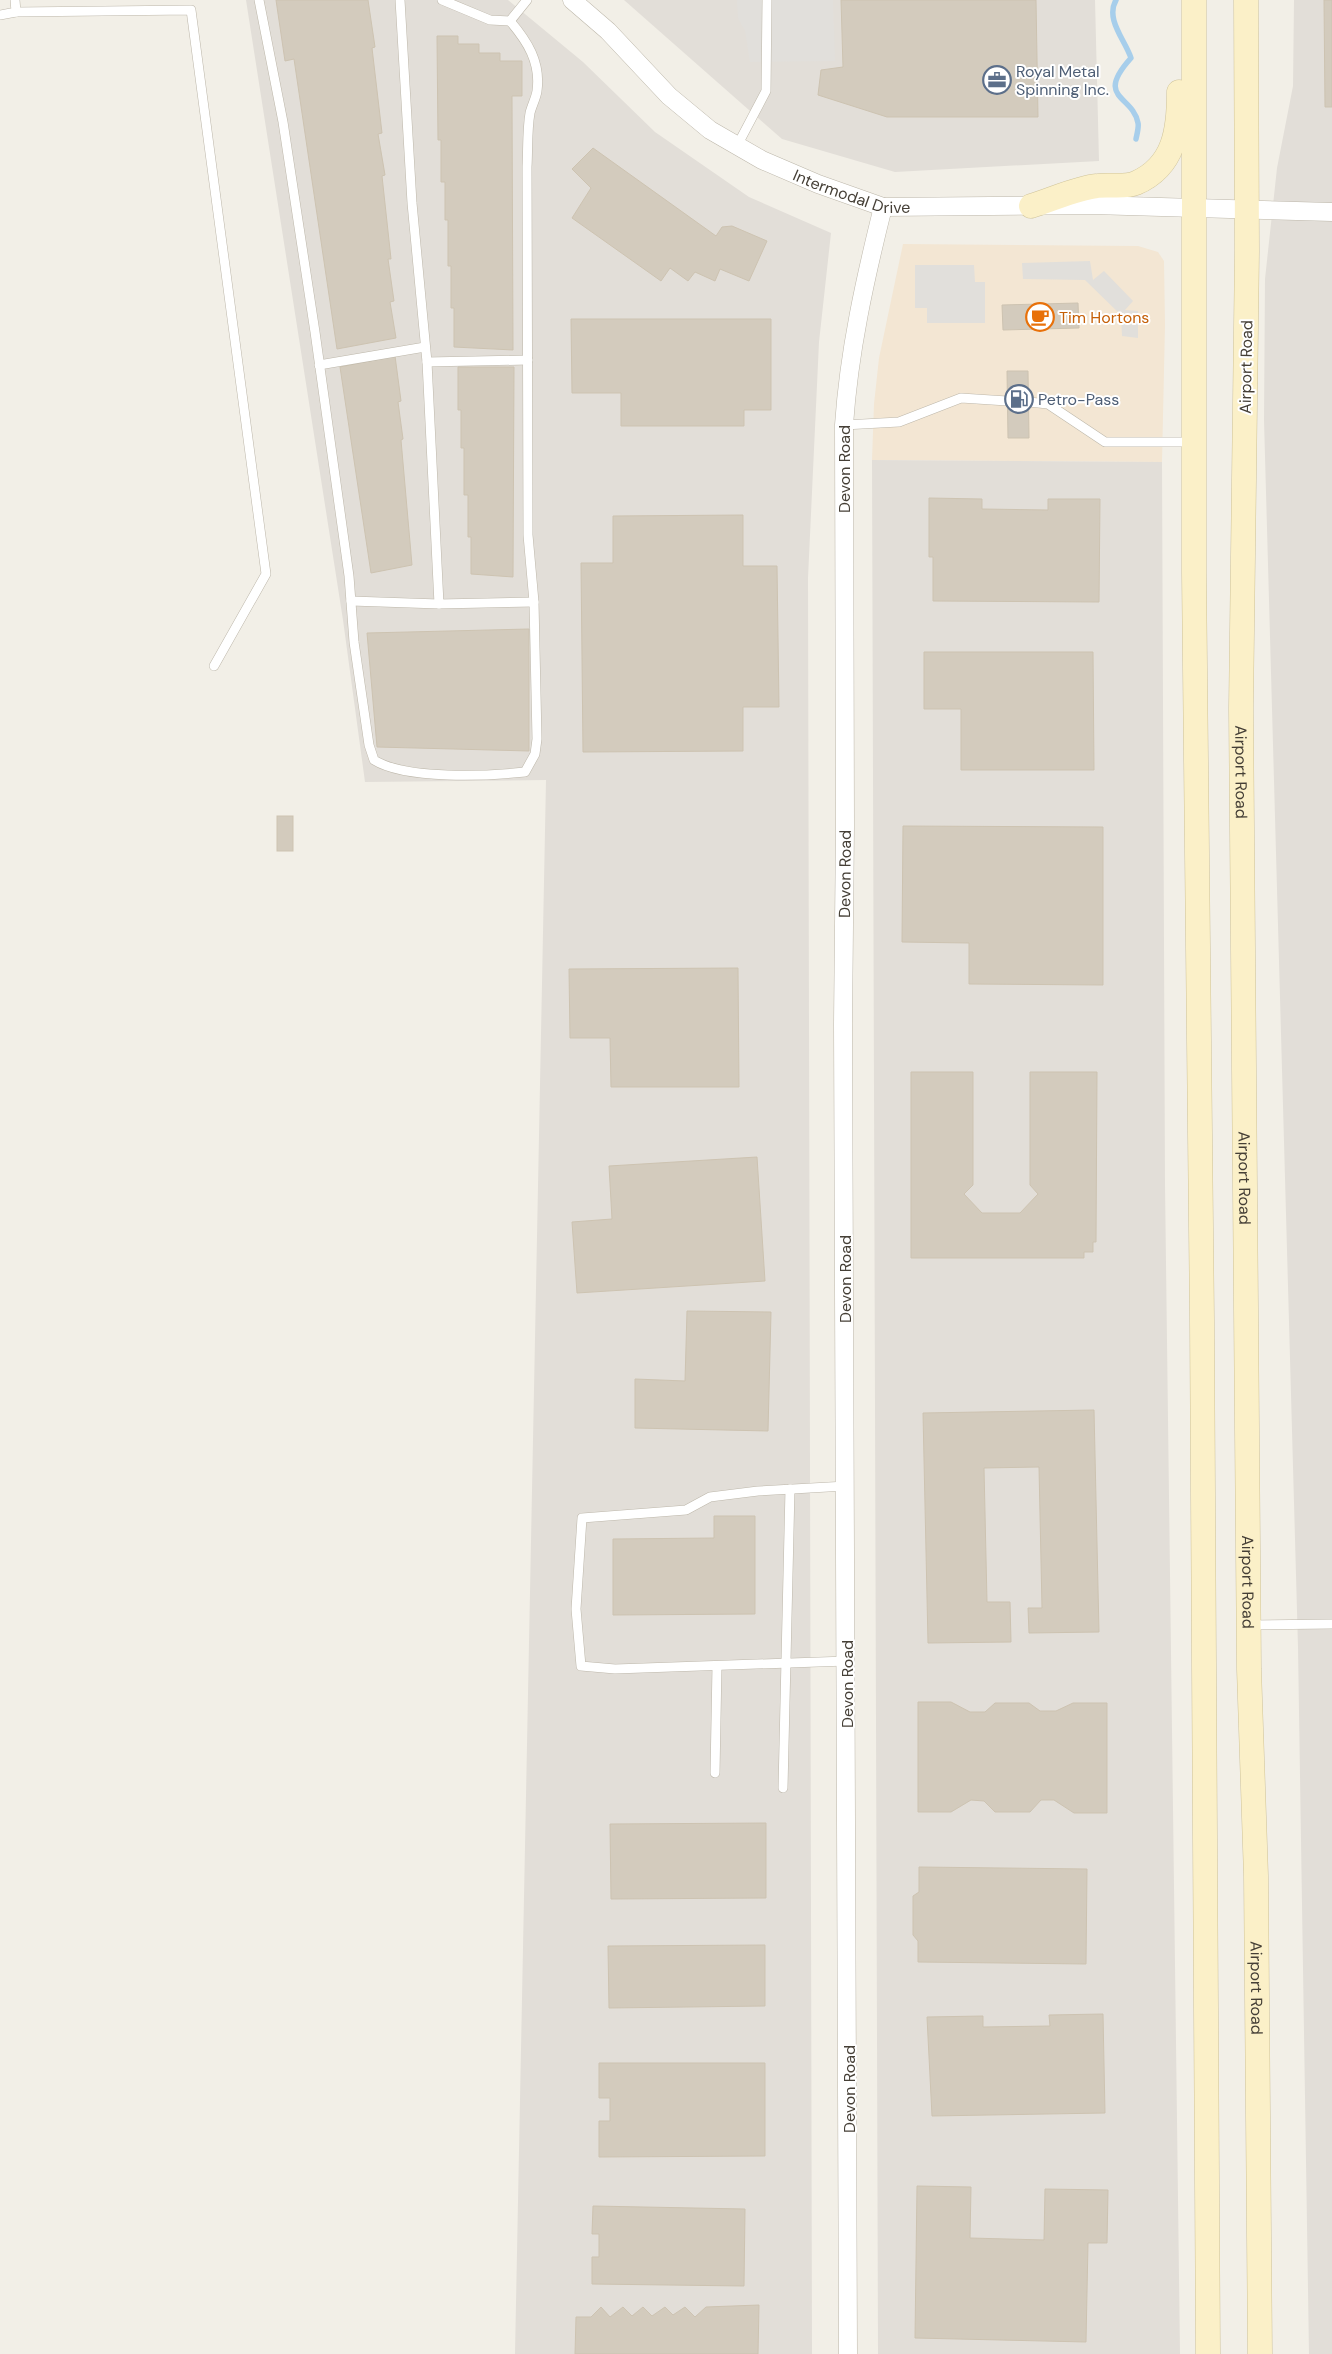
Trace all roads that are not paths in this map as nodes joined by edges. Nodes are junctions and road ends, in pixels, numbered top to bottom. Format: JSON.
{"nodes":[{"id":1,"x":15,"y":0,"type":"edge"},
{"id":2,"x":259,"y":0,"type":"edge"},
{"id":3,"x":400,"y":0,"type":"edge"},
{"id":4,"x":442,"y":0,"type":"edge"},
{"id":5,"x":527,"y":0,"type":"edge"},
{"id":6,"x":572,"y":0,"type":"edge"},
{"id":7,"x":767,"y":0,"type":"edge"},
{"id":8,"x":1194,"y":0,"type":"edge"},
{"id":9,"x":1246,"y":0,"type":"edge"},
{"id":10,"x":16,"y":12,"type":"junction"},
{"id":11,"x":0,"y":15,"type":"edge"},
{"id":12,"x":510,"y":21,"type":"junction"},
{"id":13,"x":1194,"y":34,"type":"junction"},
{"id":14,"x":737,"y":146,"type":"junction"},
{"id":15,"x":1031,"y":206,"type":"junction"},
{"id":16,"x":883,"y":207,"type":"junction"},
{"id":17,"x":1195,"y":208,"type":"junction"},
{"id":18,"x":1248,"y":211,"type":"junction"},
{"id":19,"x":1332,"y":212,"type":"edge"},
{"id":20,"x":425,"y":347,"type":"junction"},
{"id":21,"x":528,"y":360,"type":"junction"},
{"id":22,"x":427,"y":362,"type":"junction"},
{"id":23,"x":319,"y":364,"type":"junction"},
{"id":24,"x":1007,"y":401,"type":"dead end"},
{"id":25,"x":1029,"y":402,"type":"dead end"},
{"id":26,"x":844,"y":426,"type":"junction"},
{"id":27,"x":1194,"y":442,"type":"junction"},
{"id":28,"x":351,"y":601,"type":"junction"},
{"id":29,"x":534,"y":602,"type":"junction"},
{"id":30,"x":439,"y":604,"type":"junction"},
{"id":31,"x":214,"y":666,"type":"dead end"},
{"id":32,"x":846,"y":1486,"type":"junction"},
{"id":33,"x":790,"y":1489,"type":"junction"},
{"id":34,"x":1332,"y":1624,"type":"edge"},
{"id":35,"x":1249,"y":1625,"type":"junction"},
{"id":36,"x":847,"y":1661,"type":"junction"},
{"id":37,"x":788,"y":1663,"type":"junction"},
{"id":38,"x":717,"y":1666,"type":"junction"},
{"id":39,"x":715,"y":1773,"type":"dead end"},
{"id":40,"x":783,"y":1788,"type":"dead end"},
{"id":41,"x":1207,"y":2292,"type":"junction"},
{"id":42,"x":1259,"y":2314,"type":"junction"},
{"id":43,"x":848,"y":2354,"type":"edge"},
{"id":44,"x":1193,"y":2354,"type":"edge"},
{"id":45,"x":1208,"y":2354,"type":"edge"},
{"id":46,"x":1260,"y":2354,"type":"edge"},
{"id":47,"x":1264,"y":2354,"type":"edge"}],
"edges":[{"from":1,"to":10,"type":"lane"},
{"from":2,"to":23,"type":"lane"},
{"from":3,"to":20,"type":"lane"},
{"from":4,"to":12,"type":"lane"},
{"from":5,"to":12,"type":"lane"},
{"from":6,"to":14,"type":"street","name":"Intermodal Drive"},
{"from":7,"to":14,"type":"lane"},
{"from":8,"to":13,"type":"main road"},
{"from":9,"to":18,"type":"main road","name":"Airport Road"},
{"from":10,"to":11,"type":"lane"},
{"from":10,"to":31,"type":"lane"},
{"from":12,"to":21,"type":"lane"},
{"from":13,"to":15,"type":"main road"},
{"from":13,"to":17,"type":"main road"},
{"from":14,"to":16,"type":"street","name":"Intermodal Drive"},
{"from":15,"to":16,"type":"street","name":"Intermodal Drive"},
{"from":15,"to":17,"type":"street","name":"Intermodal Drive"},
{"from":16,"to":26,"type":"street","name":"Devon Road"},
{"from":17,"to":18,"type":"street","name":"Intermodal Drive"},
{"from":17,"to":27,"type":"main road"},
{"from":18,"to":19,"type":"street","name":"Intermodal Drive"},
{"from":18,"to":35,"type":"main road","name":"Airport Road"},
{"from":20,"to":22,"type":"lane"},
{"from":20,"to":23,"type":"lane"},
{"from":21,"to":22,"type":"lane"},
{"from":21,"to":29,"type":"lane"},
{"from":22,"to":30,"type":"lane"},
{"from":23,"to":28,"type":"lane"},
{"from":24,"to":26,"type":"lane"},
{"from":25,"to":27,"type":"lane"},
{"from":26,"to":32,"type":"street","name":"Devon Road"},
{"from":27,"to":41,"type":"main road"},
{"from":28,"to":29,"type":"lane"},
{"from":28,"to":30,"type":"lane"},
{"from":29,"to":30,"type":"lane"},
{"from":32,"to":33,"type":"lane"},
{"from":32,"to":36,"type":"street","name":"Devon Road"},
{"from":33,"to":37,"type":"lane"},
{"from":33,"to":38,"type":"lane"},
{"from":34,"to":35,"type":"lane"},
{"from":35,"to":42,"type":"main road","name":"Airport Road"},
{"from":36,"to":37,"type":"lane"},
{"from":36,"to":43,"type":"street","name":"Devon Road"},
{"from":37,"to":38,"type":"lane"},
{"from":37,"to":40,"type":"lane"},
{"from":38,"to":39,"type":"lane"},
{"from":41,"to":44,"type":"main road"},
{"from":41,"to":45,"type":"main road"},
{"from":42,"to":46,"type":"main road","name":"Airport Road"},
{"from":42,"to":47,"type":"main road"}]}
